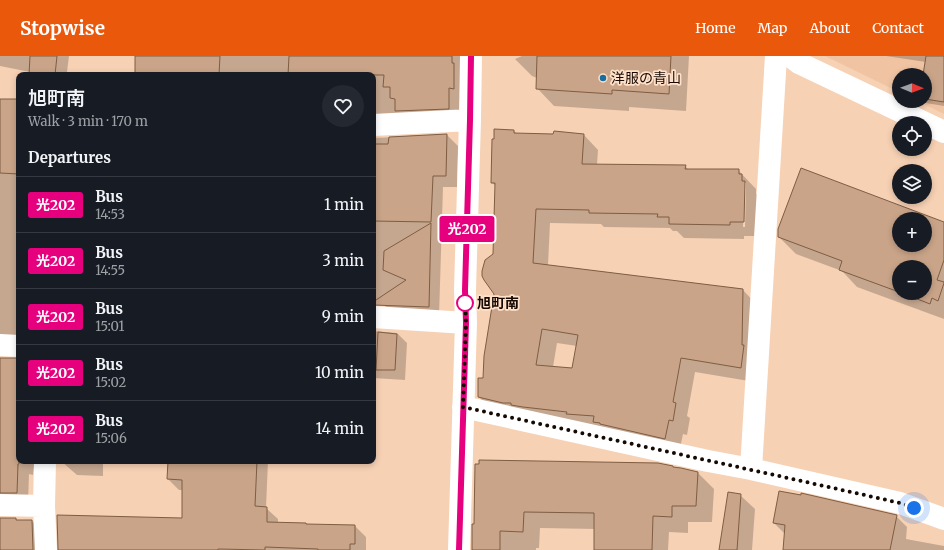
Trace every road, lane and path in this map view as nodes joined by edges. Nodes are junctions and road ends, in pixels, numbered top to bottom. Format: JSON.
{"nodes":[{"id":1,"x":471,"y":56,"type":"edge"},
{"id":2,"x":776,"y":56,"type":"edge"},
{"id":3,"x":790,"y":56,"type":"edge"},
{"id":4,"x":470,"y":120,"type":"junction"},
{"id":5,"x":376,"y":125,"type":"edge"},
{"id":6,"x":944,"y":132,"type":"edge"},
{"id":7,"x":376,"y":317,"type":"edge"},
{"id":8,"x":466,"y":323,"type":"junction"},
{"id":9,"x":0,"y":345,"type":"edge"},
{"id":10,"x":16,"y":346,"type":"edge"},
{"id":11,"x":463,"y":407,"type":"junction"},
{"id":12,"x":45,"y":464,"type":"edge"},
{"id":13,"x":751,"y":469,"type":"junction"},
{"id":14,"x":0,"y":505,"type":"edge"},
{"id":15,"x":44,"y":506,"type":"junction"},
{"id":16,"x":944,"y":519,"type":"edge"},
{"id":17,"x":46,"y":550,"type":"edge"},
{"id":18,"x":459,"y":550,"type":"edge"}],
"edges":[{"from":1,"to":4,"type":"street"},
{"from":2,"to":13,"type":"street"},
{"from":3,"to":6,"type":"street"},
{"from":4,"to":5,"type":"street"},
{"from":4,"to":8,"type":"street"},
{"from":7,"to":8,"type":"street"},
{"from":8,"to":11,"type":"street"},
{"from":9,"to":10,"type":"street"},
{"from":11,"to":13,"type":"street"},
{"from":11,"to":18,"type":"street"},
{"from":12,"to":15,"type":"street"},
{"from":13,"to":16,"type":"street"},
{"from":14,"to":15,"type":"street"},
{"from":15,"to":17,"type":"street"}]}
